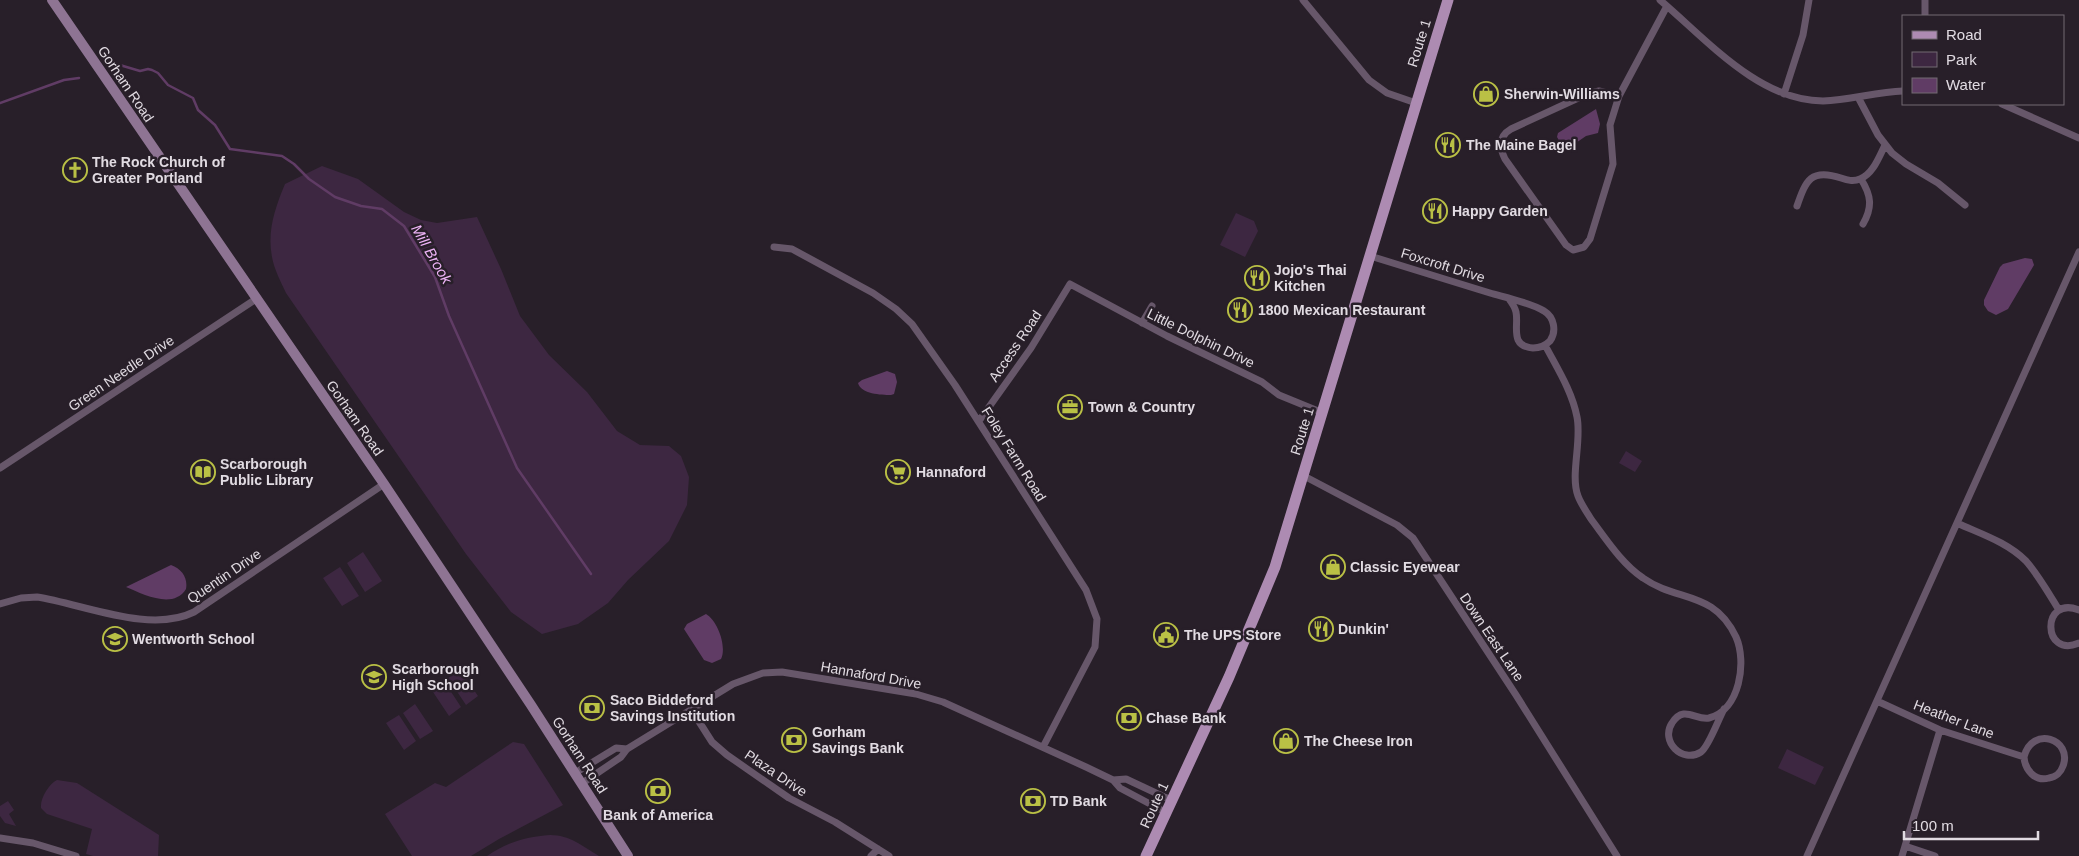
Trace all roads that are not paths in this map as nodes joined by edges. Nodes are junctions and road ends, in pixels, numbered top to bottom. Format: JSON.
{"nodes":[{"id":1,"x":52,"y":0,"type":"edge"},
{"id":2,"x":1304,"y":0,"type":"edge"},
{"id":3,"x":1448,"y":0,"type":"edge"},
{"id":4,"x":1660,"y":0,"type":"edge"},
{"id":5,"x":1809,"y":0,"type":"edge"},
{"id":6,"x":1926,"y":0,"type":"edge"},
{"id":7,"x":1667,"y":6,"type":"junction"},
{"id":8,"x":1925,"y":15,"type":"edge"},
{"id":9,"x":1902,"y":91,"type":"edge"},
{"id":10,"x":1784,"y":94,"type":"junction"},
{"id":11,"x":1619,"y":96,"type":"junction"},
{"id":12,"x":1858,"y":97,"type":"junction"},
{"id":13,"x":1416,"y":102,"type":"junction"},
{"id":14,"x":2004,"y":105,"type":"edge"},
{"id":15,"x":2079,"y":138,"type":"edge"},
{"id":16,"x":1885,"y":145,"type":"junction"},
{"id":17,"x":1862,"y":179,"type":"junction"},
{"id":18,"x":1965,"y":205,"type":"dead end"},
{"id":19,"x":1797,"y":206,"type":"dead end"},
{"id":20,"x":1864,"y":224,"type":"dead end"},
{"id":21,"x":774,"y":247,"type":"dead end"},
{"id":22,"x":2079,"y":252,"type":"edge"},
{"id":23,"x":1370,"y":256,"type":"junction"},
{"id":24,"x":1070,"y":284,"type":"joint"},
{"id":25,"x":256,"y":299,"type":"junction"},
{"id":26,"x":1509,"y":299,"type":"junction"},
{"id":27,"x":1152,"y":306,"type":"dead end"},
{"id":28,"x":1142,"y":323,"type":"junction"},
{"id":29,"x":1545,"y":345,"type":"junction"},
{"id":30,"x":1323,"y":413,"type":"junction"},
{"id":31,"x":979,"y":421,"type":"junction"},
{"id":32,"x":0,"y":468,"type":"edge"},
{"id":33,"x":1304,"y":476,"type":"junction"},
{"id":34,"x":384,"y":484,"type":"junction"},
{"id":35,"x":1957,"y":523,"type":"junction"},
{"id":36,"x":0,"y":604,"type":"edge"},
{"id":37,"x":2060,"y":610,"type":"junction"},
{"id":38,"x":2079,"y":610,"type":"edge"},
{"id":39,"x":2079,"y":643,"type":"edge"},
{"id":40,"x":1878,"y":701,"type":"junction"},
{"id":41,"x":691,"y":709,"type":"junction"},
{"id":42,"x":1724,"y":709,"type":"junction"},
{"id":43,"x":1940,"y":730,"type":"junction"},
{"id":44,"x":1044,"y":747,"type":"junction"},
{"id":45,"x":627,"y":749,"type":"junction"},
{"id":46,"x":2024,"y":757,"type":"junction"},
{"id":47,"x":575,"y":773,"type":"junction"},
{"id":48,"x":1113,"y":780,"type":"junction"},
{"id":49,"x":581,"y":784,"type":"junction"},
{"id":50,"x":1173,"y":801,"type":"junction"},
{"id":51,"x":1167,"y":813,"type":"junction"},
{"id":52,"x":0,"y":838,"type":"edge"},
{"id":53,"x":1905,"y":846,"type":"junction"},
{"id":54,"x":878,"y":849,"type":"junction"},
{"id":55,"x":76,"y":856,"type":"edge"},
{"id":56,"x":628,"y":856,"type":"edge"},
{"id":57,"x":871,"y":856,"type":"edge"},
{"id":58,"x":889,"y":856,"type":"edge"},
{"id":59,"x":1146,"y":856,"type":"edge"},
{"id":60,"x":1617,"y":856,"type":"edge"},
{"id":61,"x":1807,"y":856,"type":"edge"},
{"id":62,"x":1902,"y":856,"type":"edge"},
{"id":63,"x":1935,"y":856,"type":"edge"}],
"edges":[{"from":1,"to":25,"type":"main road","name":"Gorham Road"},
{"from":2,"to":13,"type":"street"},
{"from":3,"to":13,"type":"main road","name":"Route 1"},
{"from":4,"to":7,"type":"street"},
{"from":5,"to":10,"type":"street"},
{"from":6,"to":8,"type":"street"},
{"from":7,"to":10,"type":"street"},
{"from":7,"to":11,"type":"street"},
{"from":9,"to":12,"type":"street"},
{"from":10,"to":12,"type":"street"},
{"from":11,"to":11,"type":"street"},
{"from":12,"to":16,"type":"street"},
{"from":13,"to":23,"type":"main road","name":"Route 1"},
{"from":14,"to":15,"type":"street"},
{"from":16,"to":17,"type":"street"},
{"from":16,"to":18,"type":"street"},
{"from":17,"to":19,"type":"street"},
{"from":17,"to":20,"type":"street"},
{"from":21,"to":31,"type":"street","name":"Foley Farm Road"},
{"from":22,"to":35,"type":"street"},
{"from":23,"to":26,"type":"street","name":"Foxcroft Drive"},
{"from":23,"to":30,"type":"main road","name":"Route 1"},
{"from":24,"to":28,"type":"street","name":"Little Dolphin Drive"},
{"from":24,"to":31,"type":"street","name":"Access Road"},
{"from":25,"to":32,"type":"street","name":"Green Needle Drive"},
{"from":25,"to":34,"type":"main road","name":"Gorham Road"},
{"from":26,"to":29,"type":"street"},
{"from":26,"to":29,"type":"street","name":"Foxcroft Drive"},
{"from":27,"to":28,"type":"street"},
{"from":28,"to":30,"type":"street","name":"Little Dolphin Drive"},
{"from":29,"to":42,"type":"street"},
{"from":30,"to":33,"type":"main road","name":"Route 1"},
{"from":31,"to":44,"type":"street","name":"Foley Farm Road"},
{"from":33,"to":50,"type":"main road","name":"Route 1"},
{"from":33,"to":60,"type":"street","name":"Down East Lane"},
{"from":34,"to":36,"type":"street","name":"Quentin Drive"},
{"from":34,"to":47,"type":"main road","name":"Gorham Road"},
{"from":35,"to":37,"type":"street"},
{"from":35,"to":40,"type":"street"},
{"from":37,"to":38,"type":"street"},
{"from":37,"to":39,"type":"street"},
{"from":40,"to":43,"type":"street","name":"Heather Lane"},
{"from":40,"to":61,"type":"street"},
{"from":41,"to":44,"type":"street","name":"Hannaford Drive"},
{"from":41,"to":45,"type":"street","name":"Hannaford Drive"},
{"from":41,"to":54,"type":"street","name":"Plaza Drive"},
{"from":42,"to":42,"type":"street"},
{"from":43,"to":46,"type":"street","name":"Heather Lane"},
{"from":43,"to":53,"type":"street"},
{"from":44,"to":48,"type":"street","name":"Hannaford Drive"},
{"from":45,"to":47,"type":"street","name":"Hannaford Drive"},
{"from":45,"to":49,"type":"street","name":"Hannaford Drive"},
{"from":46,"to":46,"type":"street"},
{"from":47,"to":49,"type":"main road","name":"Gorham Road"},
{"from":48,"to":50,"type":"street","name":"Hannaford Drive"},
{"from":48,"to":51,"type":"street","name":"Hannaford Drive"},
{"from":49,"to":56,"type":"main road","name":"Gorham Road"},
{"from":50,"to":51,"type":"main road","name":"Route 1"},
{"from":51,"to":59,"type":"main road","name":"Route 1"},
{"from":52,"to":55,"type":"street"},
{"from":53,"to":62,"type":"street"},
{"from":53,"to":63,"type":"street"},
{"from":54,"to":57,"type":"street"},
{"from":54,"to":58,"type":"street","name":"Plaza Drive"}]}
